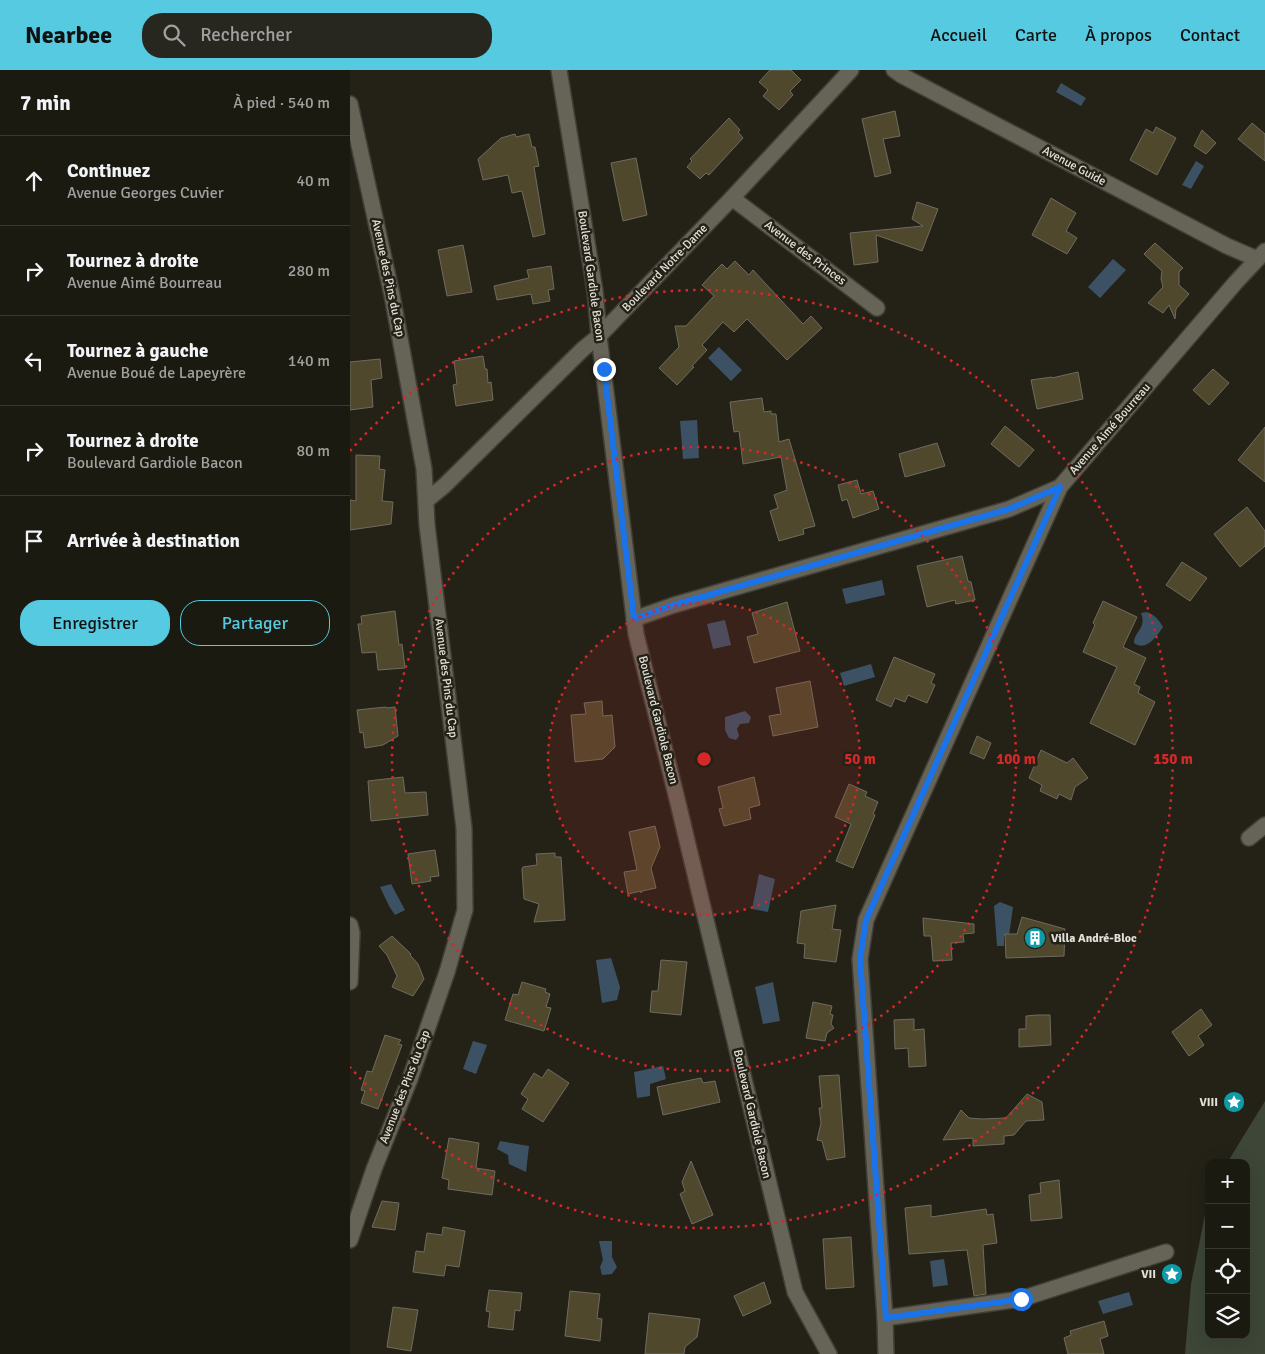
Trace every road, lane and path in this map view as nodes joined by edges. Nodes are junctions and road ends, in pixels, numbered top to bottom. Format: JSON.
{"nodes":[{"id":1,"x":559,"y":70,"type":"edge"},
{"id":2,"x":851,"y":70,"type":"edge"},
{"id":3,"x":894,"y":70,"type":"edge"},
{"id":4,"x":350,"y":104,"type":"edge"},
{"id":5,"x":732,"y":198,"type":"junction"},
{"id":6,"x":1261,"y":255,"type":"edge"},
{"id":7,"x":877,"y":308,"type":"dead end"},
{"id":8,"x":599,"y":336,"type":"junction"},
{"id":9,"x":1060,"y":487,"type":"junction"},
{"id":10,"x":426,"y":500,"type":"junction"},
{"id":11,"x":634,"y":619,"type":"junction"},
{"id":12,"x":1265,"y":825,"type":"edge"},
{"id":13,"x":1249,"y":838,"type":"dead end"},
{"id":14,"x":350,"y":925,"type":"edge"},
{"id":15,"x":350,"y":982,"type":"edge"},
{"id":16,"x":350,"y":1240,"type":"edge"},
{"id":17,"x":1166,"y":1252,"type":"dead end"},
{"id":18,"x":886,"y":1318,"type":"junction"},
{"id":19,"x":829,"y":1354,"type":"edge"},
{"id":20,"x":886,"y":1354,"type":"edge"}],
"edges":[{"from":1,"to":8,"type":"street","name":"Boulevard Gardiole Bacon"},
{"from":2,"to":5,"type":"street","name":"Boulevard Notre-Dame"},
{"from":3,"to":6,"type":"street","name":"Avenue Guide"},
{"from":4,"to":10,"type":"street","name":"Avenue des Pins du Cap"},
{"from":5,"to":7,"type":"street","name":"Avenue des Princes"},
{"from":5,"to":8,"type":"street","name":"Boulevard Notre-Dame"},
{"from":6,"to":9,"type":"street","name":"Avenue Aimé Bourreau"},
{"from":8,"to":10,"type":"street","name":"Boulevard Notre-Dame"},
{"from":8,"to":11,"type":"street","name":"Boulevard Gardiole Bacon"},
{"from":9,"to":11,"type":"street"},
{"from":9,"to":18,"type":"street","name":"Avenue Aimé Bourreau"},
{"from":10,"to":16,"type":"street","name":"Avenue des Pins du Cap"},
{"from":11,"to":19,"type":"street","name":"Boulevard Gardiole Bacon"},
{"from":12,"to":13,"type":"street"},
{"from":14,"to":15,"type":"street"},
{"from":17,"to":18,"type":"street"},
{"from":18,"to":20,"type":"street","name":"Avenue Aimé Bourreau"}]}
